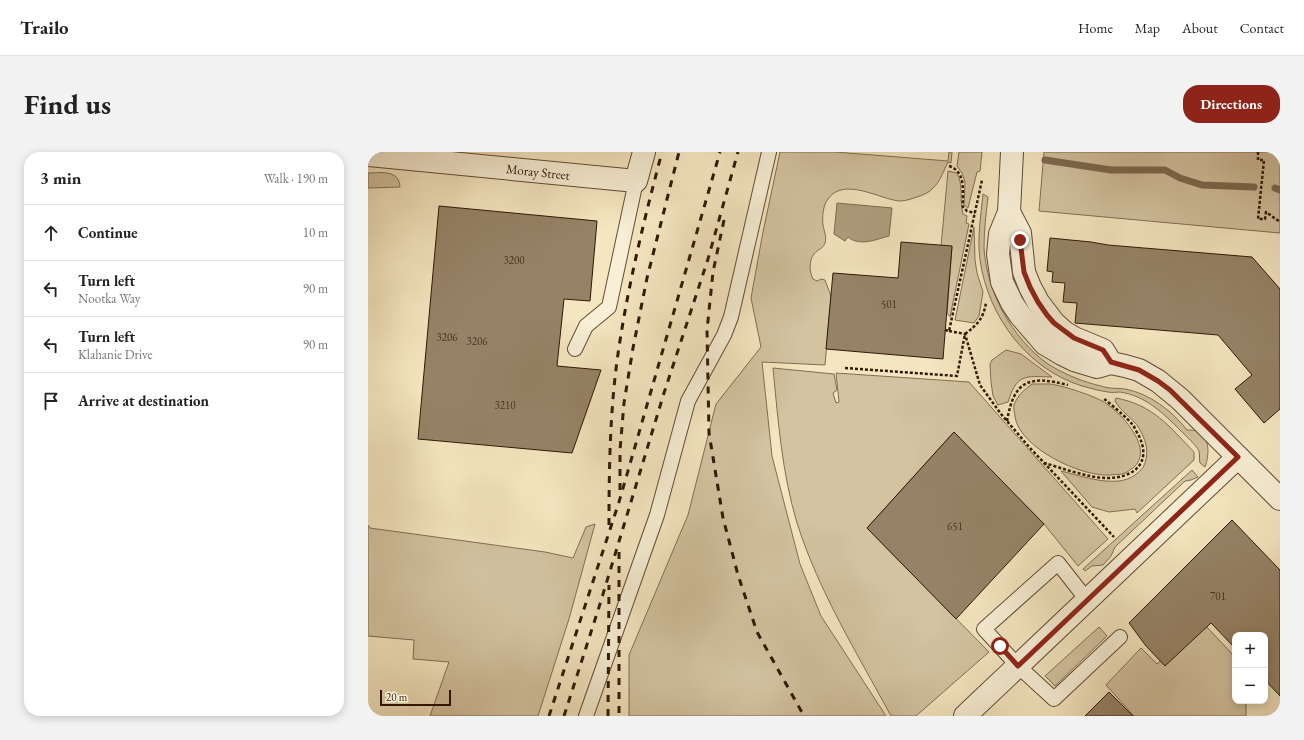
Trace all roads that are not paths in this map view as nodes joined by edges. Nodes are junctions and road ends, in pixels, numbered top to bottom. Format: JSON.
{"nodes":[{"id":1,"x":644,"y":152,"type":"edge"},
{"id":2,"x":769,"y":152,"type":"edge"},
{"id":3,"x":1012,"y":152,"type":"edge"},
{"id":4,"x":368,"y":155,"type":"edge"},
{"id":5,"x":636,"y":182,"type":"junction"},
{"id":6,"x":576,"y":349,"type":"dead end"},
{"id":7,"x":1238,"y":457,"type":"junction"},
{"id":8,"x":1280,"y":498,"type":"edge"},
{"id":9,"x":1087,"y":600,"type":"junction"},
{"id":10,"x":1120,"y":637,"type":"dead end"},
{"id":11,"x":1018,"y":666,"type":"junction"},
{"id":12,"x":586,"y":716,"type":"edge"},
{"id":13,"x":964,"y":716,"type":"edge"}],
"edges":[{"from":1,"to":5,"type":"street"},
{"from":2,"to":12,"type":"lane"},
{"from":3,"to":7,"type":"street"},
{"from":4,"to":5,"type":"street","name":"Moray Street"},
{"from":5,"to":6,"type":"lane"},
{"from":7,"to":8,"type":"street"},
{"from":7,"to":9,"type":"street"},
{"from":9,"to":11,"type":"street"},
{"from":9,"to":11,"type":"lane"},
{"from":10,"to":11,"type":"lane"},
{"from":11,"to":13,"type":"street"}]}
